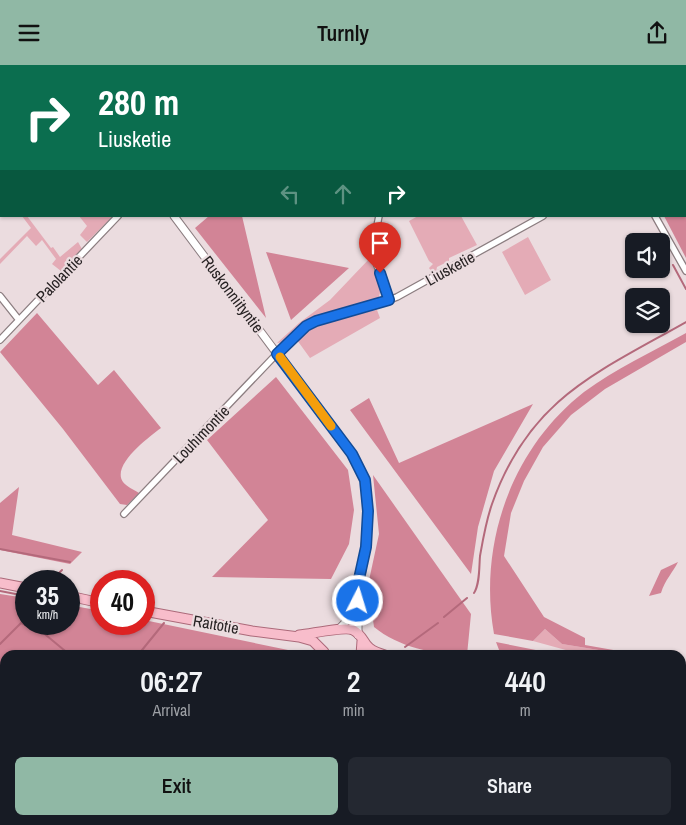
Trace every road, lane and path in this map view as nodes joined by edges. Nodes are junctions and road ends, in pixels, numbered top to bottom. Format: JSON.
{"nodes":[{"id":1,"x":117,"y":217,"type":"edge"},
{"id":2,"x":175,"y":217,"type":"edge"},
{"id":3,"x":379,"y":217,"type":"edge"},
{"id":4,"x":541,"y":217,"type":"edge"},
{"id":5,"x":656,"y":217,"type":"edge"},
{"id":6,"x":686,"y":271,"type":"edge"},
{"id":7,"x":0,"y":296,"type":"edge"},
{"id":8,"x":389,"y":300,"type":"junction"},
{"id":9,"x":19,"y":320,"type":"junction"},
{"id":10,"x":0,"y":341,"type":"edge"},
{"id":11,"x":277,"y":354,"type":"junction"},
{"id":12,"x":124,"y":515,"type":"dead end"},
{"id":13,"x":0,"y":583,"type":"edge"},
{"id":14,"x":15,"y":586,"type":"edge"},
{"id":15,"x":357,"y":588,"type":"junction"},
{"id":16,"x":155,"y":613,"type":"edge"},
{"id":17,"x":337,"y":629,"type":"junction"},
{"id":18,"x":289,"y":635,"type":"junction"},
{"id":19,"x":360,"y":637,"type":"junction"},
{"id":20,"x":322,"y":650,"type":"edge"},
{"id":21,"x":325,"y":650,"type":"edge"},
{"id":22,"x":361,"y":650,"type":"edge"},
{"id":23,"x":371,"y":650,"type":"edge"}],
"edges":[{"from":1,"to":9,"type":"street","name":"Palolantie"},
{"from":2,"to":11,"type":"street","name":"Ruskonniityntie"},
{"from":3,"to":8,"type":"street"},
{"from":4,"to":8,"type":"street","name":"Liusketie"},
{"from":5,"to":6,"type":"street"},
{"from":7,"to":9,"type":"street"},
{"from":8,"to":11,"type":"street","name":"Liusketie"},
{"from":9,"to":10,"type":"street","name":"Palolantie"},
{"from":11,"to":12,"type":"street","name":"Louhimontie"},
{"from":11,"to":15,"type":"street","name":"Ruskonniityntie"},
{"from":13,"to":14,"type":"main road"},
{"from":15,"to":17,"type":"street","name":"Ruskonniityntie"},
{"from":15,"to":19,"type":"street","name":"Ruskonniityntie"},
{"from":16,"to":18,"type":"main road","name":"Raitotie"},
{"from":17,"to":18,"type":"main road","name":"Raitotie"},
{"from":17,"to":19,"type":"main road"},
{"from":17,"to":21,"type":"main road"},
{"from":18,"to":20,"type":"main road","name":"Raitotie"},
{"from":19,"to":22,"type":"main road"},
{"from":19,"to":23,"type":"main road"}]}
